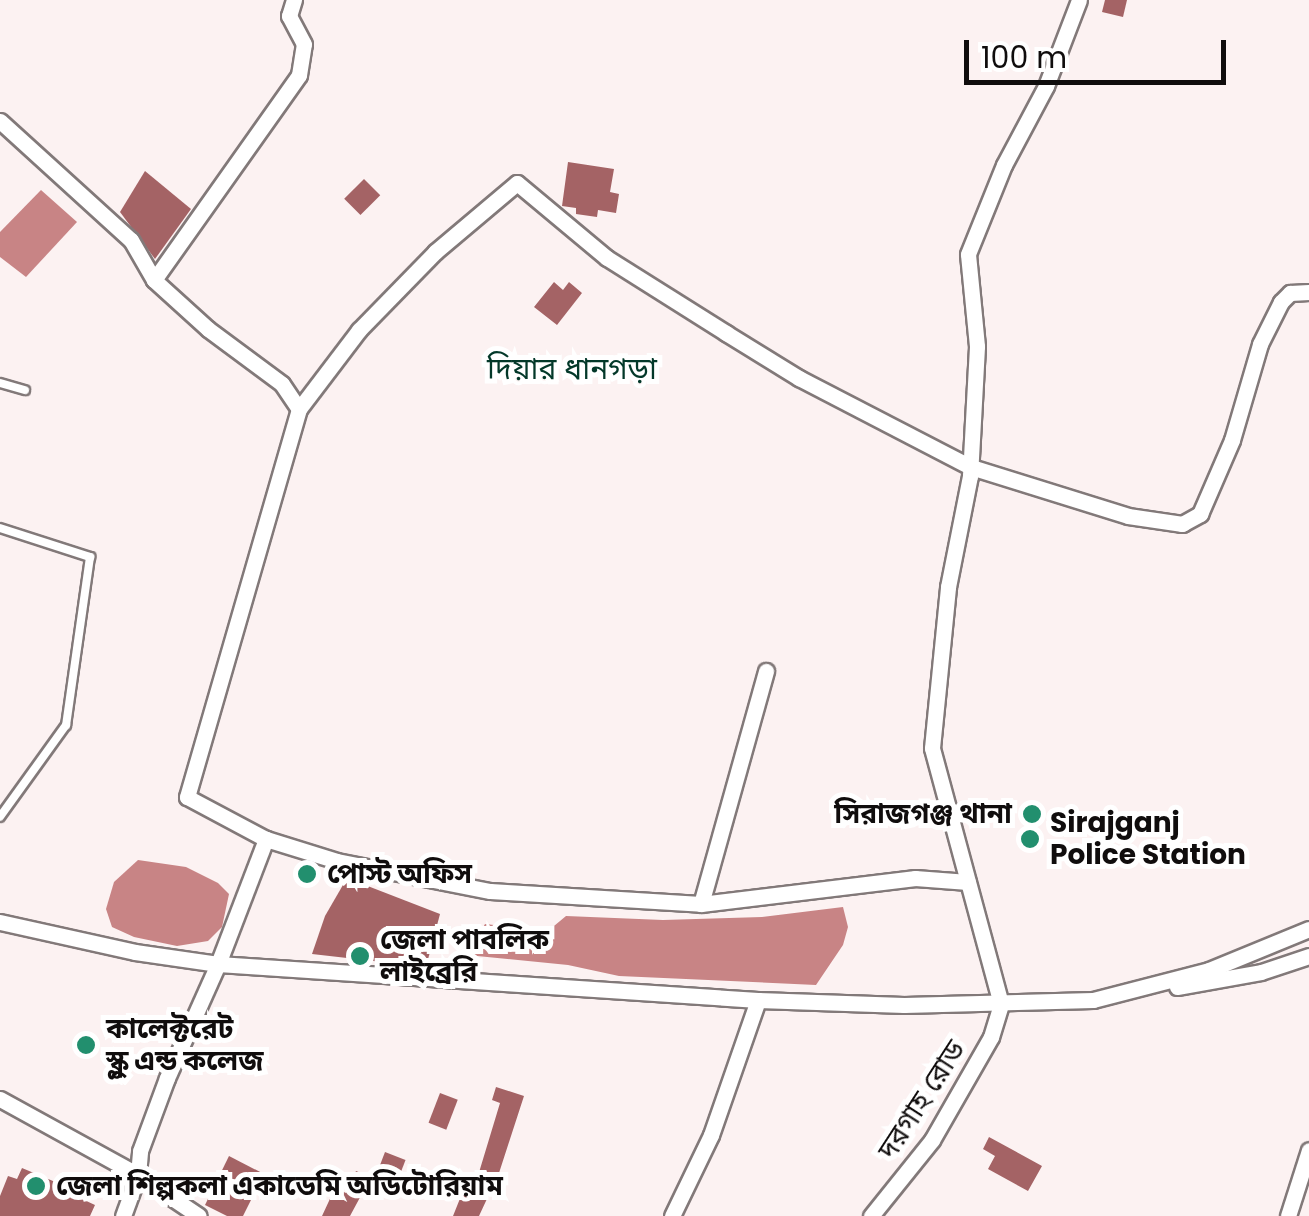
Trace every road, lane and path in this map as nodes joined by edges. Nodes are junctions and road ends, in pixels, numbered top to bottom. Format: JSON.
{"nodes":[{"id":1,"x":294,"y":0,"type":"edge"},
{"id":2,"x":1079,"y":0,"type":"edge"},
{"id":3,"x":0,"y":121,"type":"edge"},
{"id":4,"x":154,"y":280,"type":"junction"},
{"id":5,"x":1309,"y":292,"type":"edge"},
{"id":6,"x":0,"y":383,"type":"edge"},
{"id":7,"x":25,"y":390,"type":"dead end"},
{"id":8,"x":298,"y":409,"type":"junction"},
{"id":9,"x":970,"y":467,"type":"junction"},
{"id":10,"x":0,"y":528,"type":"edge"},
{"id":11,"x":766,"y":671,"type":"dead end"},
{"id":12,"x":0,"y":817,"type":"edge"},
{"id":13,"x":266,"y":839,"type":"junction"},
{"id":14,"x":968,"y":882,"type":"junction"},
{"id":15,"x":701,"y":904,"type":"junction"},
{"id":16,"x":0,"y":922,"type":"edge"},
{"id":17,"x":1309,"y":928,"type":"edge"},
{"id":18,"x":1309,"y":956,"type":"edge"},
{"id":19,"x":218,"y":964,"type":"junction"},
{"id":20,"x":1143,"y":990,"type":"junction"},
{"id":21,"x":758,"y":1000,"type":"junction"},
{"id":22,"x":1001,"y":1004,"type":"junction"},
{"id":23,"x":0,"y":1100,"type":"edge"},
{"id":24,"x":1309,"y":1150,"type":"edge"},
{"id":25,"x":138,"y":1176,"type":"junction"},
{"id":26,"x":123,"y":1216,"type":"edge"},
{"id":27,"x":200,"y":1216,"type":"edge"},
{"id":28,"x":672,"y":1216,"type":"edge"},
{"id":29,"x":872,"y":1216,"type":"edge"},
{"id":30,"x":1288,"y":1216,"type":"edge"}],
"edges":[{"from":1,"to":4,"type":"street"},
{"from":2,"to":9,"type":"street"},
{"from":3,"to":4,"type":"street"},
{"from":4,"to":8,"type":"street"},
{"from":5,"to":9,"type":"street"},
{"from":6,"to":7,"type":"lane"},
{"from":8,"to":9,"type":"street"},
{"from":8,"to":13,"type":"street"},
{"from":9,"to":14,"type":"street"},
{"from":10,"to":12,"type":"lane"},
{"from":11,"to":15,"type":"street"},
{"from":13,"to":15,"type":"street"},
{"from":13,"to":19,"type":"street"},
{"from":14,"to":15,"type":"street"},
{"from":14,"to":22,"type":"street"},
{"from":16,"to":19,"type":"street"},
{"from":17,"to":20,"type":"street"},
{"from":18,"to":20,"type":"street"},
{"from":19,"to":21,"type":"street"},
{"from":19,"to":25,"type":"street"},
{"from":20,"to":22,"type":"street"},
{"from":21,"to":22,"type":"street"},
{"from":21,"to":28,"type":"street"},
{"from":22,"to":29,"type":"street","name":"দরগাহ রোড"},
{"from":23,"to":25,"type":"street"},
{"from":24,"to":30,"type":"street"},
{"from":25,"to":26,"type":"street"},
{"from":25,"to":27,"type":"street"}]}
